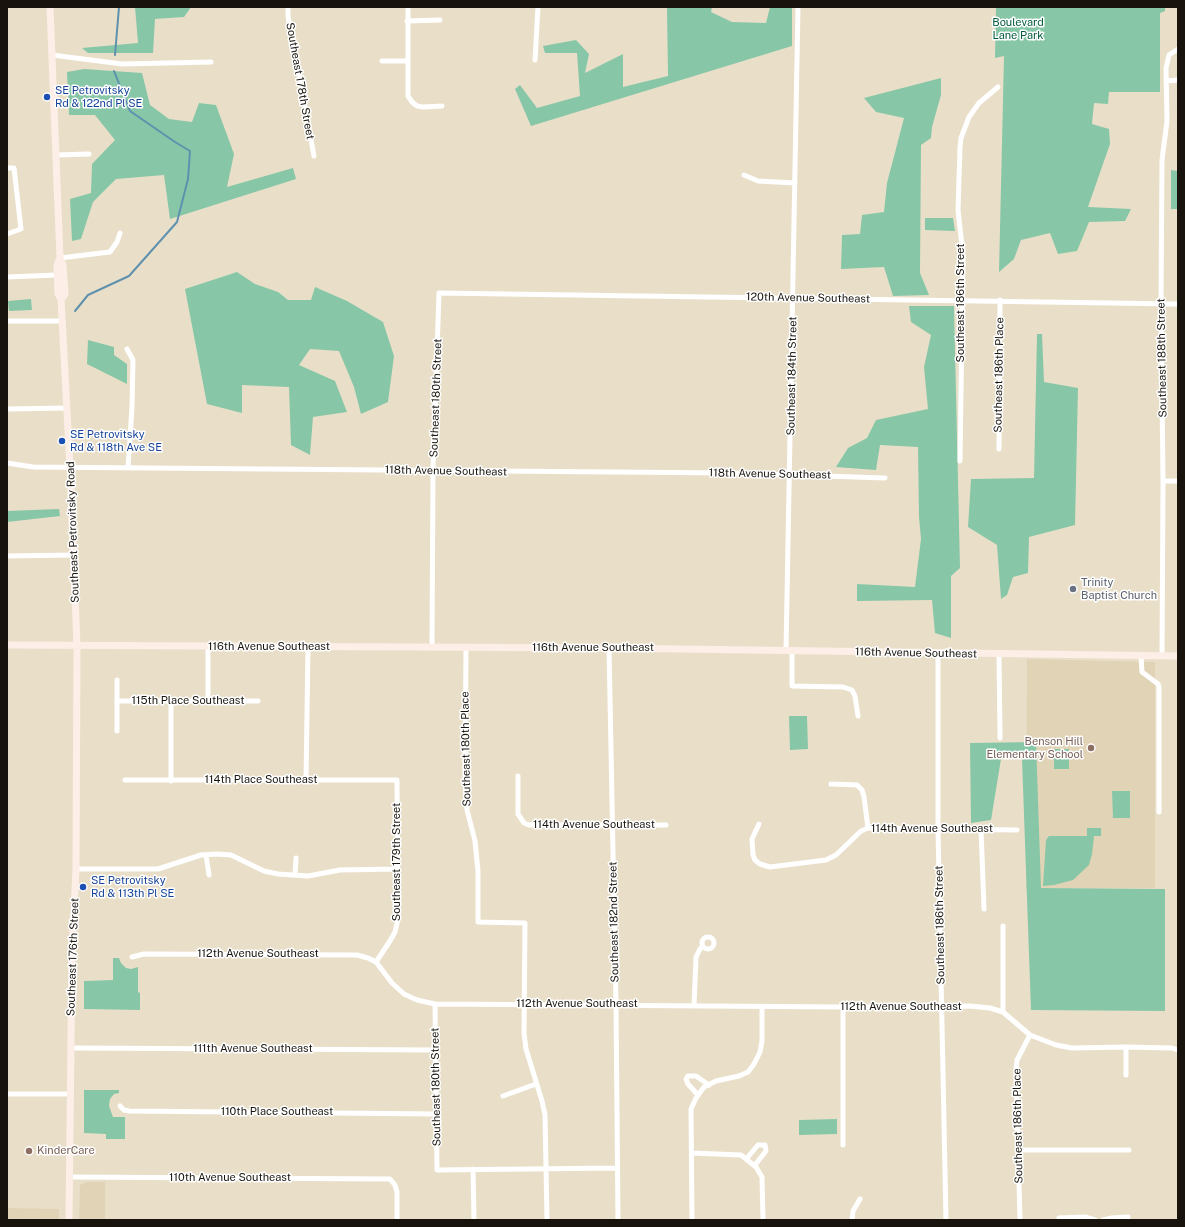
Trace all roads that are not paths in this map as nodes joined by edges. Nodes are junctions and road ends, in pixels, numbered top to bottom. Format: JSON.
{"nodes":[{"id":1,"x":50,"y":7,"type":"edge"},
{"id":2,"x":288,"y":7,"type":"edge"},
{"id":3,"x":408,"y":7,"type":"edge"},
{"id":4,"x":538,"y":7,"type":"edge"},
{"id":5,"x":798,"y":7,"type":"edge"},
{"id":6,"x":440,"y":20,"type":"dead end"},
{"id":7,"x":407,"y":21,"type":"junction"},
{"id":8,"x":1178,"y":49,"type":"edge"},
{"id":9,"x":52,"y":54,"type":"junction"},
{"id":10,"x":535,"y":60,"type":"dead end"},
{"id":11,"x":382,"y":61,"type":"dead end"},
{"id":12,"x":407,"y":61,"type":"junction"},
{"id":13,"x":211,"y":62,"type":"dead end"},
{"id":14,"x":1178,"y":80,"type":"edge"},
{"id":15,"x":1166,"y":81,"type":"junction"},
{"id":16,"x":998,"y":87,"type":"dead end"},
{"id":17,"x":442,"y":106,"type":"dead end"},
{"id":18,"x":89,"y":154,"type":"dead end"},
{"id":19,"x":56,"y":155,"type":"junction"},
{"id":20,"x":314,"y":156,"type":"dead end"},
{"id":21,"x":7,"y":168,"type":"edge"},
{"id":22,"x":744,"y":175,"type":"dead end"},
{"id":23,"x":795,"y":183,"type":"junction"},
{"id":24,"x":120,"y":233,"type":"dead end"},
{"id":25,"x":7,"y":234,"type":"edge"},
{"id":26,"x":60,"y":258,"type":"junction"},
{"id":27,"x":57,"y":275,"type":"junction"},
{"id":28,"x":7,"y":276,"type":"edge"},
{"id":29,"x":439,"y":293,"type":"joint"},
{"id":30,"x":793,"y":298,"type":"junction"},
{"id":31,"x":61,"y":299,"type":"junction"},
{"id":32,"x":962,"y":300,"type":"junction"},
{"id":33,"x":1000,"y":300,"type":"junction"},
{"id":34,"x":1161,"y":303,"type":"junction"},
{"id":35,"x":1178,"y":304,"type":"edge"},
{"id":36,"x":7,"y":321,"type":"edge"},
{"id":37,"x":63,"y":321,"type":"junction"},
{"id":38,"x":127,"y":349,"type":"dead end"},
{"id":39,"x":67,"y":408,"type":"junction"},
{"id":40,"x":7,"y":409,"type":"edge"},
{"id":41,"x":998,"y":449,"type":"dead end"},
{"id":42,"x":960,"y":461,"type":"dead end"},
{"id":43,"x":7,"y":462,"type":"edge"},
{"id":44,"x":70,"y":468,"type":"junction"},
{"id":45,"x":128,"y":468,"type":"junction"},
{"id":46,"x":434,"y":470,"type":"junction"},
{"id":47,"x":790,"y":475,"type":"junction"},
{"id":48,"x":885,"y":478,"type":"dead end"},
{"id":49,"x":1163,"y":481,"type":"junction"},
{"id":50,"x":1178,"y":481,"type":"edge"},
{"id":51,"x":74,"y":555,"type":"junction"},
{"id":52,"x":7,"y":556,"type":"edge"},
{"id":53,"x":7,"y":645,"type":"edge"},
{"id":54,"x":77,"y":646,"type":"junction"},
{"id":55,"x":208,"y":646,"type":"junction"},
{"id":56,"x":308,"y":647,"type":"junction"},
{"id":57,"x":432,"y":647,"type":"junction"},
{"id":58,"x":466,"y":648,"type":"junction"},
{"id":59,"x":609,"y":648,"type":"junction"},
{"id":60,"x":789,"y":650,"type":"junction"},
{"id":61,"x":938,"y":654,"type":"junction"},
{"id":62,"x":999,"y":654,"type":"junction"},
{"id":63,"x":1141,"y":656,"type":"junction"},
{"id":64,"x":1162,"y":656,"type":"junction"},
{"id":65,"x":1178,"y":656,"type":"edge"},
{"id":66,"x":117,"y":680,"type":"dead end"},
{"id":67,"x":117,"y":702,"type":"junction"},
{"id":68,"x":171,"y":702,"type":"junction"},
{"id":69,"x":208,"y":702,"type":"junction"},
{"id":70,"x":258,"y":702,"type":"dead end"},
{"id":71,"x":858,"y":716,"type":"dead end"},
{"id":72,"x":117,"y":731,"type":"dead end"},
{"id":73,"x":1000,"y":738,"type":"dead end"},
{"id":74,"x":518,"y":776,"type":"dead end"},
{"id":75,"x":125,"y":780,"type":"dead end"},
{"id":76,"x":306,"y":780,"type":"junction"},
{"id":77,"x":397,"y":780,"type":"joint"},
{"id":78,"x":171,"y":781,"type":"junction"},
{"id":79,"x":831,"y":784,"type":"dead end"},
{"id":80,"x":1159,"y":812,"type":"dead end"},
{"id":81,"x":759,"y":824,"type":"dead end"},
{"id":82,"x":666,"y":825,"type":"dead end"},
{"id":83,"x":612,"y":826,"type":"junction"},
{"id":84,"x":868,"y":828,"type":"junction"},
{"id":85,"x":938,"y":829,"type":"junction"},
{"id":86,"x":982,"y":829,"type":"junction"},
{"id":87,"x":1017,"y":830,"type":"dead end"},
{"id":88,"x":206,"y":855,"type":"junction"},
{"id":89,"x":296,"y":858,"type":"dead end"},
{"id":90,"x":76,"y":869,"type":"junction"},
{"id":91,"x":397,"y":869,"type":"junction"},
{"id":92,"x":209,"y":875,"type":"dead end"},
{"id":93,"x":295,"y":875,"type":"junction"},
{"id":94,"x":984,"y":909,"type":"dead end"},
{"id":95,"x":1003,"y":926,"type":"dead end"},
{"id":96,"x":703,"y":946,"type":"dead end"},
{"id":97,"x":132,"y":957,"type":"dead end"},
{"id":98,"x":376,"y":962,"type":"junction"},
{"id":99,"x":435,"y":1004,"type":"junction"},
{"id":100,"x":524,"y":1004,"type":"junction"},
{"id":101,"x":616,"y":1005,"type":"junction"},
{"id":102,"x":694,"y":1005,"type":"junction"},
{"id":103,"x":762,"y":1007,"type":"junction"},
{"id":104,"x":843,"y":1007,"type":"junction"},
{"id":105,"x":942,"y":1007,"type":"junction"},
{"id":106,"x":1003,"y":1012,"type":"junction"},
{"id":107,"x":1030,"y":1035,"type":"junction"},
{"id":108,"x":1126,"y":1046,"type":"junction"},
{"id":109,"x":71,"y":1048,"type":"junction"},
{"id":110,"x":435,"y":1050,"type":"junction"},
{"id":111,"x":1178,"y":1050,"type":"edge"},
{"id":112,"x":1126,"y":1075,"type":"dead end"},
{"id":113,"x":536,"y":1084,"type":"junction"},
{"id":114,"x":709,"y":1085,"type":"junction"},
{"id":115,"x":7,"y":1094,"type":"edge"},
{"id":116,"x":70,"y":1094,"type":"junction"},
{"id":117,"x":698,"y":1095,"type":"junction"},
{"id":118,"x":503,"y":1096,"type":"dead end"},
{"id":119,"x":120,"y":1106,"type":"dead end"},
{"id":120,"x":436,"y":1114,"type":"junction"},
{"id":121,"x":843,"y":1146,"type":"dead end"},
{"id":122,"x":1018,"y":1150,"type":"junction"},
{"id":123,"x":1129,"y":1150,"type":"dead end"},
{"id":124,"x":692,"y":1153,"type":"junction"},
{"id":125,"x":748,"y":1159,"type":"junction"},
{"id":126,"x":755,"y":1165,"type":"junction"},
{"id":127,"x":547,"y":1168,"type":"junction"},
{"id":128,"x":617,"y":1168,"type":"junction"},
{"id":129,"x":473,"y":1169,"type":"junction"},
{"id":130,"x":69,"y":1177,"type":"junction"},
{"id":131,"x":860,"y":1199,"type":"dead end"},
{"id":132,"x":1128,"y":1217,"type":"dead end"},
{"id":133,"x":1059,"y":1218,"type":"dead end"},
{"id":134,"x":69,"y":1220,"type":"edge"},
{"id":135,"x":397,"y":1220,"type":"edge"},
{"id":136,"x":474,"y":1220,"type":"edge"},
{"id":137,"x":547,"y":1220,"type":"edge"},
{"id":138,"x":618,"y":1220,"type":"edge"},
{"id":139,"x":692,"y":1220,"type":"edge"},
{"id":140,"x":763,"y":1220,"type":"edge"},
{"id":141,"x":852,"y":1220,"type":"edge"},
{"id":142,"x":946,"y":1220,"type":"edge"},
{"id":143,"x":1020,"y":1220,"type":"edge"},
{"id":144,"x":1094,"y":1220,"type":"edge"},
{"id":145,"x":1103,"y":1220,"type":"edge"}],
"edges":[{"from":1,"to":9,"type":"main road","name":"Southeast Petrovitsky Road"},
{"from":2,"to":20,"type":"street","name":"Southeast 178th Street"},
{"from":3,"to":7,"type":"street"},
{"from":4,"to":10,"type":"street"},
{"from":5,"to":23,"type":"street","name":"Southeast 184th Street"},
{"from":6,"to":7,"type":"street"},
{"from":7,"to":12,"type":"street"},
{"from":8,"to":15,"type":"street","name":"Southeast 188th Street"},
{"from":9,"to":13,"type":"street"},
{"from":9,"to":19,"type":"main road","name":"Southeast Petrovitsky Road"},
{"from":11,"to":12,"type":"street"},
{"from":12,"to":17,"type":"street"},
{"from":14,"to":15,"type":"street"},
{"from":15,"to":34,"type":"street","name":"Southeast 188th Street"},
{"from":16,"to":32,"type":"street","name":"Southeast 186th Street"},
{"from":18,"to":19,"type":"street"},
{"from":19,"to":26,"type":"main road","name":"Southeast Petrovitsky Road"},
{"from":21,"to":25,"type":"street"},
{"from":22,"to":23,"type":"street"},
{"from":23,"to":30,"type":"street","name":"Southeast 184th Street"},
{"from":24,"to":26,"type":"street"},
{"from":26,"to":27,"type":"main road","name":"Southeast Petrovitsky Road"},
{"from":26,"to":31,"type":"main road","name":"Southeast Petrovitsky Road"},
{"from":27,"to":28,"type":"street"},
{"from":27,"to":31,"type":"main road","name":"Southeast Petrovitsky Road"},
{"from":29,"to":30,"type":"street","name":"120th Avenue Southeast"},
{"from":29,"to":46,"type":"street","name":"Southeast 180th Street"},
{"from":30,"to":32,"type":"street","name":"120th Avenue Southeast"},
{"from":30,"to":47,"type":"street","name":"Southeast 184th Street"},
{"from":31,"to":37,"type":"main road","name":"Southeast Petrovitsky Road"},
{"from":32,"to":33,"type":"street","name":"120th Avenue Southeast"},
{"from":32,"to":42,"type":"street","name":"Southeast 186th Street"},
{"from":33,"to":34,"type":"street","name":"120th Avenue Southeast"},
{"from":33,"to":41,"type":"street","name":"Southeast 186th Place"},
{"from":34,"to":35,"type":"street","name":"120th Avenue Southeast"},
{"from":34,"to":49,"type":"street","name":"Southeast 188th Street"},
{"from":36,"to":37,"type":"street"},
{"from":37,"to":39,"type":"main road","name":"Southeast Petrovitsky Road"},
{"from":38,"to":45,"type":"street"},
{"from":39,"to":40,"type":"street"},
{"from":39,"to":44,"type":"main road","name":"Southeast Petrovitsky Road"},
{"from":43,"to":44,"type":"street","name":"118th Avenue Southeast"},
{"from":44,"to":45,"type":"street","name":"118th Avenue Southeast"},
{"from":44,"to":51,"type":"main road","name":"Southeast Petrovitsky Road"},
{"from":45,"to":46,"type":"street","name":"118th Avenue Southeast"},
{"from":46,"to":47,"type":"street","name":"118th Avenue Southeast"},
{"from":46,"to":57,"type":"street","name":"Southeast 180th Street"},
{"from":47,"to":48,"type":"street","name":"118th Avenue Southeast"},
{"from":47,"to":60,"type":"street","name":"Southeast 184th Street"},
{"from":49,"to":50,"type":"street"},
{"from":49,"to":64,"type":"street","name":"Southeast 188th Street"},
{"from":51,"to":52,"type":"street"},
{"from":51,"to":54,"type":"main road","name":"Southeast Petrovitsky Road"},
{"from":53,"to":54,"type":"main road","name":"116th Avenue Southeast"},
{"from":54,"to":55,"type":"main road","name":"116th Avenue Southeast"},
{"from":54,"to":90,"type":"main road","name":"Southeast 176th Street"},
{"from":55,"to":56,"type":"main road","name":"116th Avenue Southeast"},
{"from":55,"to":69,"type":"street"},
{"from":56,"to":57,"type":"main road","name":"116th Avenue Southeast"},
{"from":56,"to":76,"type":"street"},
{"from":57,"to":58,"type":"main road","name":"116th Avenue Southeast"},
{"from":58,"to":59,"type":"main road","name":"116th Avenue Southeast"},
{"from":58,"to":100,"type":"street","name":"Southeast 180th Place"},
{"from":59,"to":60,"type":"main road","name":"116th Avenue Southeast"},
{"from":59,"to":83,"type":"street","name":"Southeast 182nd Street"},
{"from":60,"to":61,"type":"main road","name":"116th Avenue Southeast"},
{"from":60,"to":71,"type":"street","name":"Southeast 184th Street"},
{"from":61,"to":62,"type":"main road","name":"116th Avenue Southeast"},
{"from":61,"to":85,"type":"street","name":"Southeast 186th Street"},
{"from":62,"to":63,"type":"main road","name":"116th Avenue Southeast"},
{"from":62,"to":73,"type":"street"},
{"from":63,"to":64,"type":"main road","name":"116th Avenue Southeast"},
{"from":63,"to":80,"type":"street"},
{"from":64,"to":65,"type":"main road","name":"116th Avenue Southeast"},
{"from":66,"to":67,"type":"street","name":"115th Place Southeast"},
{"from":67,"to":68,"type":"street","name":"115th Place Southeast"},
{"from":67,"to":72,"type":"street","name":"115th Place Southeast"},
{"from":68,"to":69,"type":"street","name":"115th Place Southeast"},
{"from":68,"to":78,"type":"street"},
{"from":69,"to":70,"type":"street","name":"115th Place Southeast"},
{"from":74,"to":83,"type":"street","name":"114th Avenue Southeast"},
{"from":75,"to":78,"type":"street","name":"114th Place Southeast"},
{"from":76,"to":77,"type":"street","name":"114th Place Southeast"},
{"from":76,"to":78,"type":"street","name":"114th Place Southeast"},
{"from":77,"to":91,"type":"street","name":"Southeast 179th Street"},
{"from":79,"to":84,"type":"street"},
{"from":81,"to":84,"type":"street","name":"114th Avenue Southeast"},
{"from":82,"to":83,"type":"street","name":"114th Avenue Southeast"},
{"from":83,"to":101,"type":"street","name":"Southeast 182nd Street"},
{"from":84,"to":85,"type":"street","name":"114th Avenue Southeast"},
{"from":85,"to":86,"type":"street","name":"114th Avenue Southeast"},
{"from":85,"to":105,"type":"street","name":"Southeast 186th Street"},
{"from":86,"to":87,"type":"street","name":"114th Avenue Southeast"},
{"from":86,"to":94,"type":"street"},
{"from":88,"to":90,"type":"street"},
{"from":88,"to":92,"type":"street"},
{"from":88,"to":93,"type":"street"},
{"from":89,"to":93,"type":"street"},
{"from":90,"to":109,"type":"main road","name":"Southeast 176th Street"},
{"from":91,"to":93,"type":"street"},
{"from":91,"to":98,"type":"street","name":"Southeast 179th Street"},
{"from":95,"to":106,"type":"street"},
{"from":96,"to":102,"type":"street"},
{"from":97,"to":98,"type":"street","name":"112th Avenue Southeast"},
{"from":98,"to":99,"type":"street","name":"112th Avenue Southeast"},
{"from":99,"to":100,"type":"street","name":"112th Avenue Southeast"},
{"from":99,"to":110,"type":"street","name":"Southeast 180th Street"},
{"from":100,"to":101,"type":"street","name":"112th Avenue Southeast"},
{"from":100,"to":113,"type":"street"},
{"from":101,"to":102,"type":"street","name":"112th Avenue Southeast"},
{"from":101,"to":128,"type":"street","name":"Southeast 182nd Street"},
{"from":102,"to":103,"type":"street","name":"112th Avenue Southeast"},
{"from":103,"to":104,"type":"street","name":"112th Avenue Southeast"},
{"from":103,"to":114,"type":"street"},
{"from":104,"to":105,"type":"street","name":"112th Avenue Southeast"},
{"from":104,"to":121,"type":"street"},
{"from":105,"to":106,"type":"street","name":"112th Avenue Southeast"},
{"from":105,"to":142,"type":"street","name":"Southeast 186th Street"},
{"from":106,"to":107,"type":"street","name":"112th Avenue Southeast"},
{"from":107,"to":108,"type":"street","name":"112th Avenue Southeast"},
{"from":107,"to":122,"type":"street","name":"Southeast 186th Place"},
{"from":108,"to":111,"type":"street","name":"112th Avenue Southeast"},
{"from":108,"to":112,"type":"street"},
{"from":109,"to":110,"type":"street","name":"111th Avenue Southeast"},
{"from":109,"to":116,"type":"main road","name":"Southeast 176th Street"},
{"from":110,"to":120,"type":"street","name":"Southeast 180th Street"},
{"from":113,"to":118,"type":"street"},
{"from":113,"to":127,"type":"street"},
{"from":114,"to":117,"type":"street"},
{"from":114,"to":117,"type":"street"},
{"from":115,"to":116,"type":"street"},
{"from":116,"to":130,"type":"main road","name":"Southeast 176th Street"},
{"from":117,"to":124,"type":"street"},
{"from":119,"to":120,"type":"street","name":"110th Place Southeast"},
{"from":120,"to":129,"type":"street","name":"Southeast 180th Street"},
{"from":122,"to":123,"type":"street"},
{"from":122,"to":143,"type":"street","name":"Southeast 186th Place"},
{"from":124,"to":125,"type":"street"},
{"from":124,"to":139,"type":"street"},
{"from":125,"to":126,"type":"street"},
{"from":125,"to":126,"type":"street"},
{"from":126,"to":140,"type":"street"},
{"from":127,"to":128,"type":"street"},
{"from":127,"to":129,"type":"street"},
{"from":127,"to":137,"type":"street"},
{"from":128,"to":138,"type":"street","name":"Southeast 182nd Street"},
{"from":129,"to":136,"type":"street"},
{"from":130,"to":134,"type":"main road","name":"Southeast 176th Street"},
{"from":130,"to":135,"type":"street","name":"110th Avenue Southeast"},
{"from":131,"to":141,"type":"street"},
{"from":132,"to":145,"type":"street"},
{"from":133,"to":144,"type":"street"}]}
